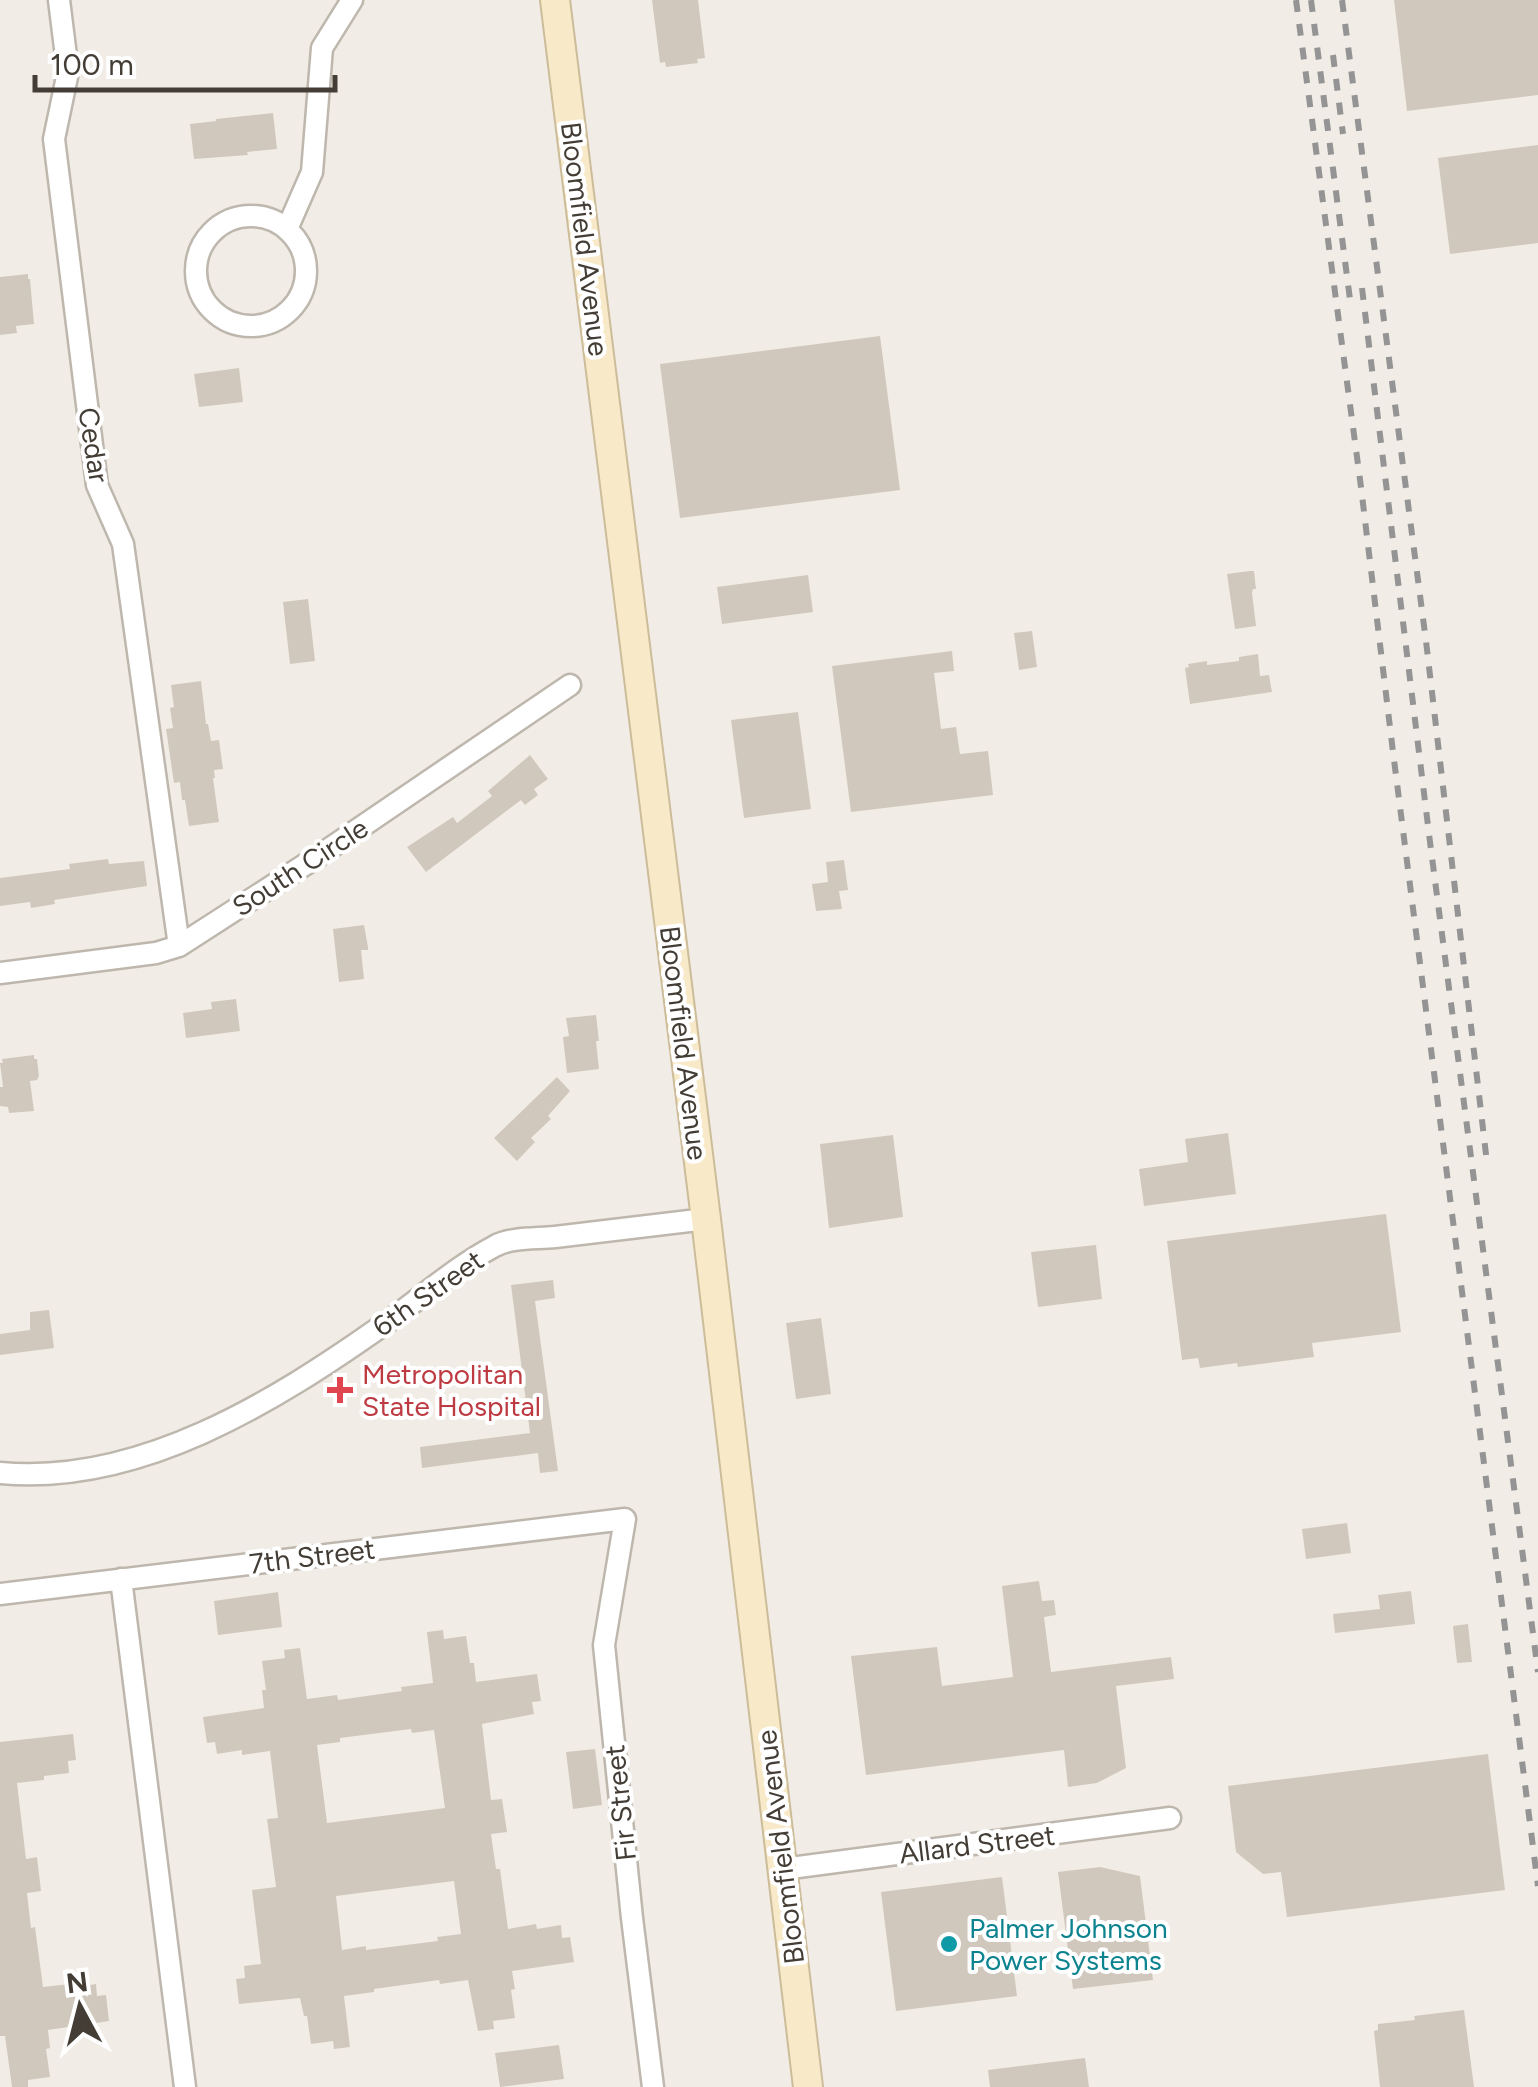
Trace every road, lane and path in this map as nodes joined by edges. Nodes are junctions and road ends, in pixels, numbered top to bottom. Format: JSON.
{"nodes":[{"id":1,"x":59,"y":0,"type":"edge"},
{"id":2,"x":352,"y":0,"type":"edge"},
{"id":3,"x":555,"y":0,"type":"edge"},
{"id":4,"x":287,"y":229,"type":"junction"},
{"id":5,"x":570,"y":685,"type":"dead end"},
{"id":6,"x":179,"y":946,"type":"junction"},
{"id":7,"x":0,"y":973,"type":"edge"},
{"id":8,"x":706,"y":1219,"type":"junction"},
{"id":9,"x":0,"y":1473,"type":"edge"},
{"id":10,"x":624,"y":1518,"type":"joint"},
{"id":11,"x":121,"y":1579,"type":"junction"},
{"id":12,"x":0,"y":1594,"type":"edge"},
{"id":13,"x":1170,"y":1818,"type":"dead end"},
{"id":14,"x":783,"y":1869,"type":"junction"},
{"id":15,"x":184,"y":2087,"type":"edge"},
{"id":16,"x":653,"y":2087,"type":"edge"},
{"id":17,"x":808,"y":2087,"type":"edge"}],
"edges":[{"from":1,"to":6,"type":"street","name":"Cedar"},
{"from":2,"to":4,"type":"street"},
{"from":3,"to":8,"type":"main road","name":"Bloomfield Avenue"},
{"from":4,"to":4,"type":"street"},
{"from":5,"to":6,"type":"street","name":"South Circle"},
{"from":6,"to":7,"type":"street","name":"South Circle"},
{"from":8,"to":9,"type":"street","name":"6th Street"},
{"from":8,"to":14,"type":"main road","name":"Bloomfield Avenue"},
{"from":10,"to":11,"type":"street","name":"7th Street"},
{"from":10,"to":16,"type":"street","name":"Fir Street"},
{"from":11,"to":12,"type":"street","name":"7th Street"},
{"from":11,"to":15,"type":"street"},
{"from":13,"to":14,"type":"street","name":"Allard Street"},
{"from":14,"to":17,"type":"main road","name":"Bloomfield Avenue"}]}
